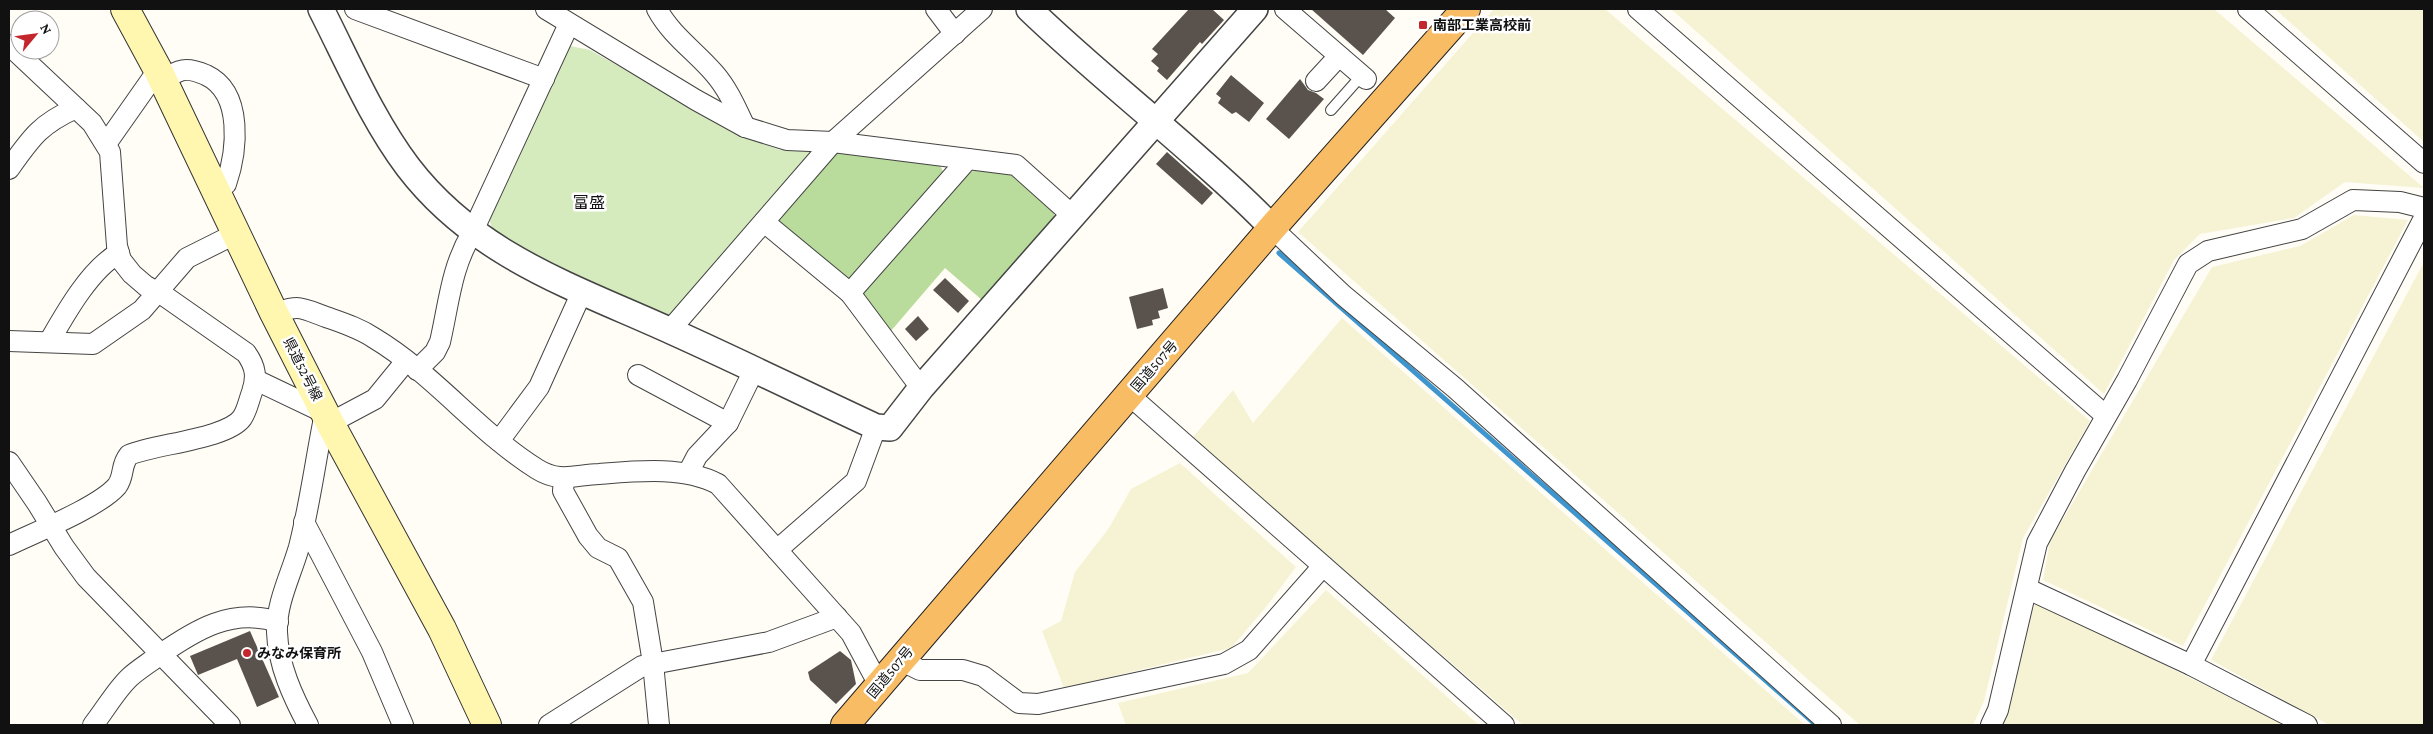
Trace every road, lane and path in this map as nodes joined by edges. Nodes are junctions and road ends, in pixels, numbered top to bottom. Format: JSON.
{"nodes":[{"id":1,"x":125,"y":9,"type":"edge"},
{"id":2,"x":321,"y":9,"type":"edge"},
{"id":3,"x":355,"y":9,"type":"edge"},
{"id":4,"x":546,"y":9,"type":"edge"},
{"id":5,"x":657,"y":9,"type":"edge"},
{"id":6,"x":936,"y":9,"type":"edge"},
{"id":7,"x":982,"y":9,"type":"edge"},
{"id":8,"x":1029,"y":9,"type":"edge"},
{"id":9,"x":1255,"y":9,"type":"edge"},
{"id":10,"x":1285,"y":9,"type":"edge"},
{"id":11,"x":1466,"y":9,"type":"edge"},
{"id":12,"x":1638,"y":9,"type":"edge"},
{"id":13,"x":2248,"y":9,"type":"edge"},
{"id":14,"x":569,"y":24,"type":"junction"},
{"id":15,"x":955,"y":34,"type":"junction"},
{"id":16,"x":9,"y":45,"type":"edge"},
{"id":17,"x":1339,"y":56,"type":"junction"},
{"id":18,"x":160,"y":75,"type":"junction"},
{"id":19,"x":1364,"y":77,"type":"joint"},
{"id":20,"x":544,"y":79,"type":"junction"},
{"id":21,"x":1316,"y":81,"type":"dead end"},
{"id":22,"x":76,"y":108,"type":"junction"},
{"id":23,"x":1331,"y":110,"type":"dead end"},
{"id":24,"x":1156,"y":121,"type":"junction"},
{"id":25,"x":745,"y":127,"type":"junction"},
{"id":26,"x":833,"y":142,"type":"junction"},
{"id":27,"x":106,"y":144,"type":"junction"},
{"id":28,"x":968,"y":159,"type":"junction"},
{"id":29,"x":2424,"y":163,"type":"edge"},
{"id":30,"x":9,"y":169,"type":"edge"},
{"id":31,"x":215,"y":190,"type":"junction"},
{"id":32,"x":2424,"y":208,"type":"edge"},
{"id":33,"x":1073,"y":216,"type":"junction"},
{"id":34,"x":2424,"y":218,"type":"edge"},
{"id":35,"x":764,"y":222,"type":"junction"},
{"id":36,"x":1272,"y":228,"type":"junction"},
{"id":37,"x":472,"y":232,"type":"junction"},
{"id":38,"x":235,"y":234,"type":"junction"},
{"id":39,"x":119,"y":253,"type":"junction"},
{"id":40,"x":157,"y":292,"type":"junction"},
{"id":41,"x":850,"y":293,"type":"junction"},
{"id":42,"x":581,"y":294,"type":"junction"},
{"id":43,"x":274,"y":313,"type":"junction"},
{"id":44,"x":670,"y":330,"type":"junction"},
{"id":45,"x":9,"y":341,"type":"edge"},
{"id":46,"x":49,"y":342,"type":"junction"},
{"id":47,"x":411,"y":366,"type":"junction"},
{"id":48,"x":754,"y":370,"type":"junction"},
{"id":49,"x":638,"y":375,"type":"dead end"},
{"id":50,"x":256,"y":380,"type":"junction"},
{"id":51,"x":921,"y":388,"type":"junction"},
{"id":52,"x":1129,"y":395,"type":"junction"},
{"id":53,"x":2105,"y":415,"type":"junction"},
{"id":54,"x":328,"y":418,"type":"junction"},
{"id":55,"x":728,"y":423,"type":"junction"},
{"id":56,"x":876,"y":427,"type":"junction"},
{"id":57,"x":499,"y":441,"type":"junction"},
{"id":58,"x":9,"y":462,"type":"edge"},
{"id":59,"x":688,"y":473,"type":"junction"},
{"id":60,"x":564,"y":479,"type":"junction"},
{"id":61,"x":304,"y":522,"type":"junction"},
{"id":62,"x":50,"y":526,"type":"junction"},
{"id":63,"x":9,"y":545,"type":"edge"},
{"id":64,"x":777,"y":550,"type":"junction"},
{"id":65,"x":1323,"y":566,"type":"junction"},
{"id":66,"x":2028,"y":589,"type":"junction"},
{"id":67,"x":837,"y":617,"type":"junction"},
{"id":68,"x":278,"y":622,"type":"junction"},
{"id":69,"x":162,"y":654,"type":"junction"},
{"id":70,"x":900,"y":660,"type":"junction"},
{"id":71,"x":654,"y":662,"type":"junction"},
{"id":72,"x":2191,"y":665,"type":"junction"},
{"id":73,"x":879,"y":685,"type":"junction"},
{"id":74,"x":93,"y":725,"type":"edge"},
{"id":75,"x":230,"y":725,"type":"edge"},
{"id":76,"x":308,"y":725,"type":"edge"},
{"id":77,"x":403,"y":725,"type":"edge"},
{"id":78,"x":487,"y":725,"type":"edge"},
{"id":79,"x":549,"y":725,"type":"edge"},
{"id":80,"x":658,"y":725,"type":"edge"},
{"id":81,"x":845,"y":725,"type":"edge"},
{"id":82,"x":1504,"y":725,"type":"edge"},
{"id":83,"x":1831,"y":725,"type":"edge"},
{"id":84,"x":1991,"y":725,"type":"edge"},
{"id":85,"x":2308,"y":725,"type":"edge"}],
"edges":[{"from":1,"to":18,"type":"main road","name":"県道52号線"},
{"from":2,"to":37,"type":"street"},
{"from":3,"to":20,"type":"street"},
{"from":4,"to":14,"type":"street"},
{"from":5,"to":25,"type":"street"},
{"from":6,"to":15,"type":"street"},
{"from":7,"to":15,"type":"street"},
{"from":8,"to":24,"type":"street"},
{"from":9,"to":24,"type":"street"},
{"from":10,"to":17,"type":"street"},
{"from":11,"to":36,"type":"highway","name":"国道507号"},
{"from":12,"to":53,"type":"street"},
{"from":13,"to":29,"type":"street"},
{"from":14,"to":20,"type":"street"},
{"from":14,"to":25,"type":"street"},
{"from":15,"to":26,"type":"street"},
{"from":16,"to":22,"type":"street"},
{"from":17,"to":19,"type":"street"},
{"from":17,"to":21,"type":"street"},
{"from":18,"to":27,"type":"street"},
{"from":18,"to":31,"type":"main road","name":"県道52号線"},
{"from":18,"to":31,"type":"street"},
{"from":19,"to":23,"type":"lane"},
{"from":20,"to":37,"type":"street"},
{"from":22,"to":27,"type":"street"},
{"from":22,"to":30,"type":"street"},
{"from":24,"to":33,"type":"street"},
{"from":24,"to":36,"type":"street"},
{"from":25,"to":26,"type":"street"},
{"from":26,"to":28,"type":"street"},
{"from":26,"to":35,"type":"street"},
{"from":27,"to":39,"type":"street"},
{"from":28,"to":33,"type":"street"},
{"from":28,"to":41,"type":"street"},
{"from":31,"to":38,"type":"main road","name":"県道52号線"},
{"from":32,"to":53,"type":"street"},
{"from":33,"to":51,"type":"street"},
{"from":34,"to":72,"type":"street"},
{"from":35,"to":41,"type":"street"},
{"from":35,"to":44,"type":"street"},
{"from":36,"to":52,"type":"highway","name":"国道507号"},
{"from":36,"to":83,"type":"street"},
{"from":37,"to":42,"type":"street"},
{"from":37,"to":47,"type":"street"},
{"from":38,"to":40,"type":"street"},
{"from":38,"to":43,"type":"main road","name":"県道52号線"},
{"from":39,"to":40,"type":"street"},
{"from":39,"to":46,"type":"street"},
{"from":40,"to":46,"type":"street"},
{"from":40,"to":50,"type":"street"},
{"from":41,"to":51,"type":"street"},
{"from":42,"to":44,"type":"street"},
{"from":42,"to":57,"type":"street"},
{"from":43,"to":47,"type":"street"},
{"from":43,"to":54,"type":"main road","name":"県道52号線"},
{"from":44,"to":48,"type":"street"},
{"from":45,"to":46,"type":"street"},
{"from":47,"to":54,"type":"street"},
{"from":47,"to":57,"type":"street"},
{"from":48,"to":55,"type":"street"},
{"from":48,"to":56,"type":"street"},
{"from":49,"to":55,"type":"street"},
{"from":50,"to":54,"type":"street"},
{"from":50,"to":62,"type":"street"},
{"from":51,"to":56,"type":"street"},
{"from":52,"to":65,"type":"street"},
{"from":52,"to":70,"type":"highway","name":"国道507号"},
{"from":53,"to":66,"type":"street"},
{"from":54,"to":61,"type":"street"},
{"from":54,"to":78,"type":"main road","name":"県道52号線"},
{"from":55,"to":59,"type":"street"},
{"from":56,"to":64,"type":"street"},
{"from":57,"to":60,"type":"street"},
{"from":58,"to":62,"type":"street"},
{"from":59,"to":60,"type":"street"},
{"from":59,"to":64,"type":"street"},
{"from":60,"to":71,"type":"street"},
{"from":61,"to":68,"type":"street"},
{"from":61,"to":77,"type":"street"},
{"from":62,"to":63,"type":"street"},
{"from":62,"to":69,"type":"street"},
{"from":64,"to":67,"type":"street"},
{"from":65,"to":70,"type":"street"},
{"from":65,"to":82,"type":"street"},
{"from":66,"to":72,"type":"street"},
{"from":66,"to":84,"type":"street"},
{"from":67,"to":71,"type":"street"},
{"from":67,"to":73,"type":"street"},
{"from":68,"to":69,"type":"street"},
{"from":68,"to":76,"type":"street"},
{"from":69,"to":74,"type":"street"},
{"from":69,"to":75,"type":"street"},
{"from":70,"to":73,"type":"highway","name":"国道507号"},
{"from":71,"to":79,"type":"street"},
{"from":71,"to":80,"type":"street"},
{"from":72,"to":85,"type":"street"},
{"from":73,"to":81,"type":"highway","name":"国道507号"}]}
